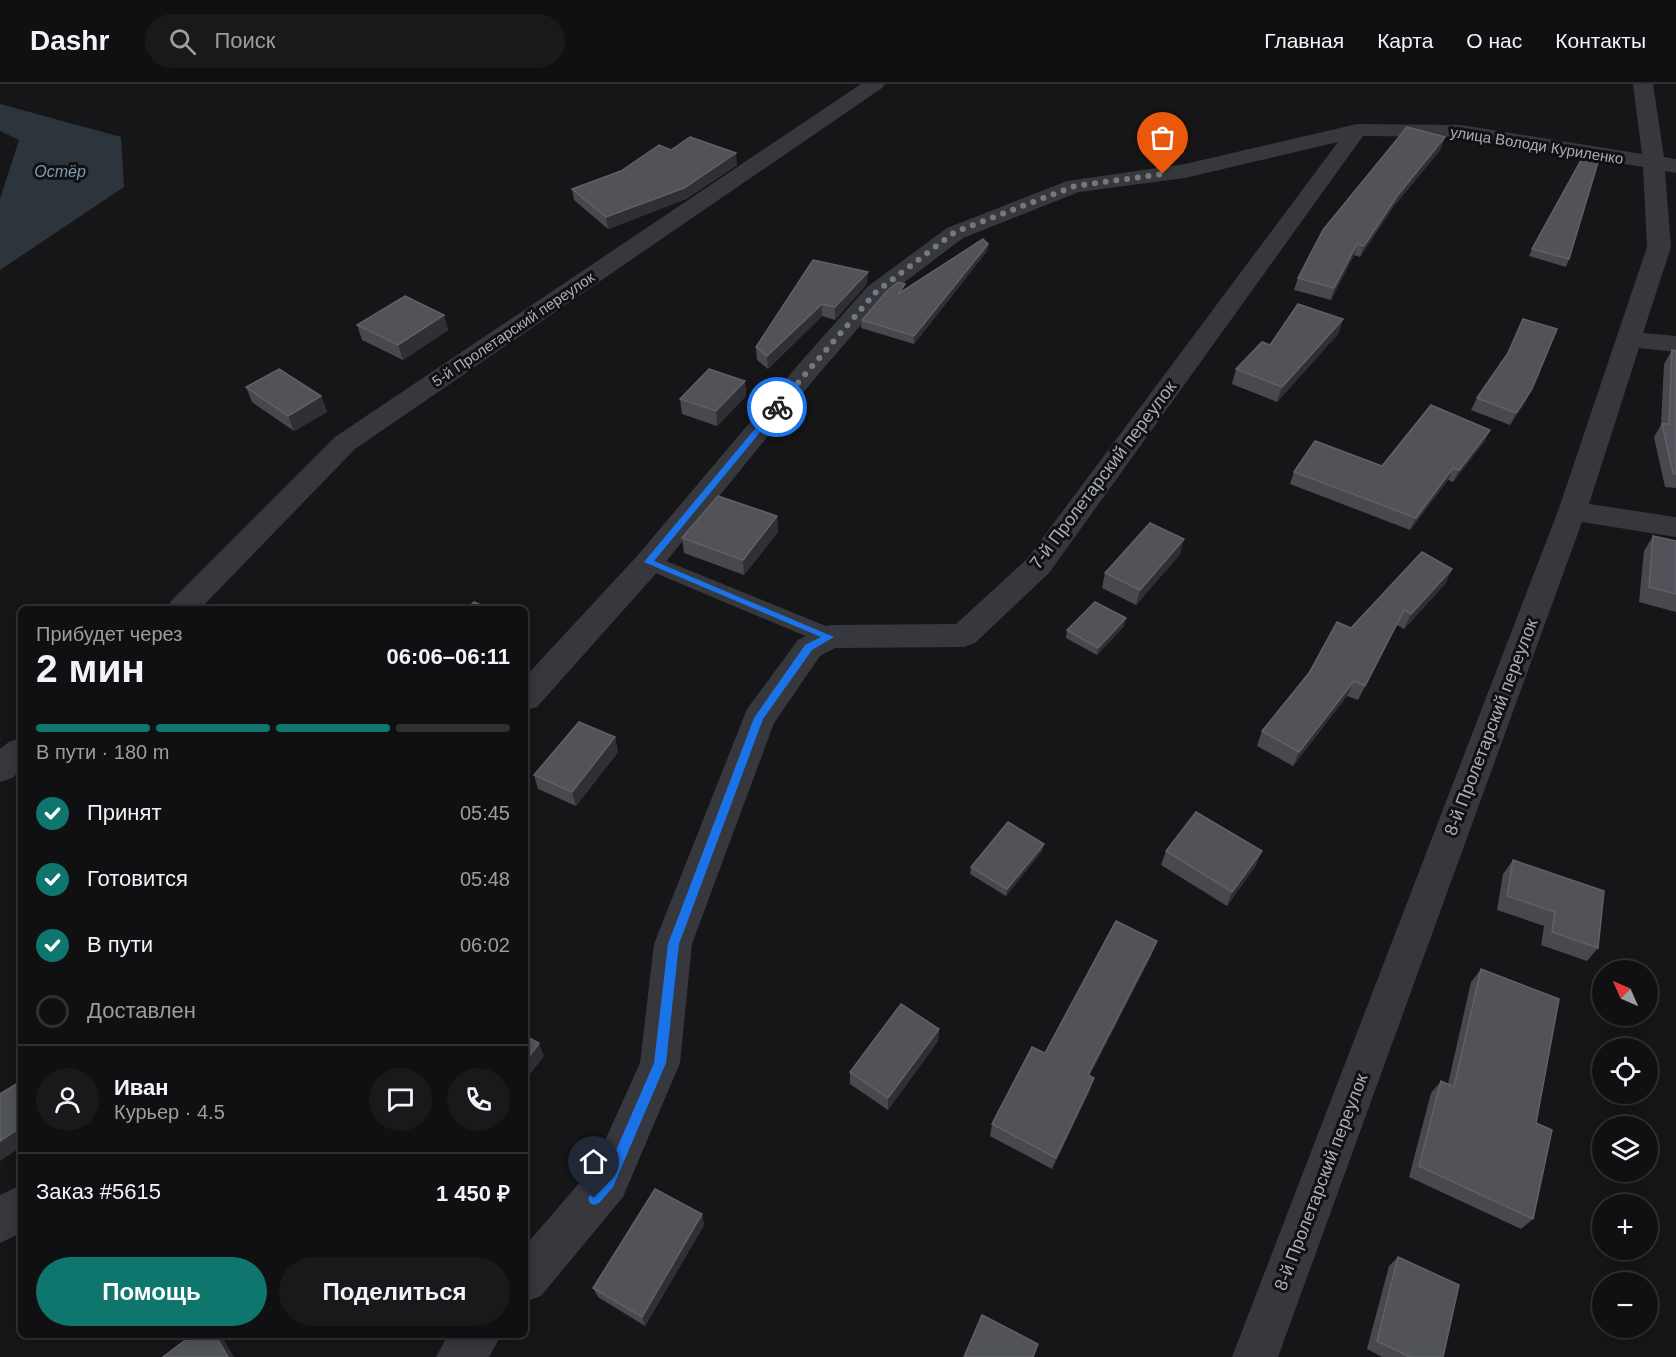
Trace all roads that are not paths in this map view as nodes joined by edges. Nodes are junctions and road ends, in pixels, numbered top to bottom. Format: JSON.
{"nodes":[{"id":1,"x":874,"y":84,"type":"edge"},
{"id":2,"x":1643,"y":84,"type":"edge"},
{"id":3,"x":1357,"y":129,"type":"junction"},
{"id":4,"x":1665,"y":165,"type":"edge"},
{"id":5,"x":1628,"y":339,"type":"junction"},
{"id":6,"x":1676,"y":344,"type":"edge"},
{"id":7,"x":1572,"y":511,"type":"junction"},
{"id":8,"x":1676,"y":527,"type":"edge"},
{"id":9,"x":649,"y":562,"type":"junction"},
{"id":10,"x":185,"y":606,"type":"edge"},
{"id":11,"x":830,"y":637,"type":"junction"},
{"id":12,"x":528,"y":695,"type":"edge"},
{"id":13,"x":18,"y":753,"type":"edge"},
{"id":14,"x":0,"y":768,"type":"edge"},
{"id":15,"x":18,"y":1208,"type":"edge"},
{"id":16,"x":0,"y":1222,"type":"edge"},
{"id":17,"x":528,"y":1276,"type":"edge"},
{"id":18,"x":475,"y":1338,"type":"edge"},
{"id":19,"x":459,"y":1357,"type":"edge"},
{"id":20,"x":1255,"y":1357,"type":"edge"}],
"edges":[{"from":1,"to":10,"type":"street","name":"5-й Пролетарский переулок"},
{"from":2,"to":4,"type":"street","name":"8-й Пролетарский переулок"},
{"from":3,"to":4,"type":"street","name":"улица Володи Куриленко"},
{"from":3,"to":9,"type":"street","name":"улица Володи Куриленко"},
{"from":3,"to":11,"type":"street","name":"7-й Пролетарский переулок"},
{"from":4,"to":5,"type":"street","name":"8-й Пролетарский переулок"},
{"from":5,"to":6,"type":"street"},
{"from":5,"to":7,"type":"street","name":"8-й Пролетарский переулок"},
{"from":7,"to":8,"type":"street"},
{"from":7,"to":20,"type":"street","name":"8-й Пролетарский переулок"},
{"from":9,"to":11,"type":"lane"},
{"from":9,"to":12,"type":"street","name":"улица Володи Куриленко"},
{"from":11,"to":17,"type":"street"},
{"from":13,"to":14,"type":"street"},
{"from":15,"to":16,"type":"street"},
{"from":18,"to":19,"type":"street"}]}
